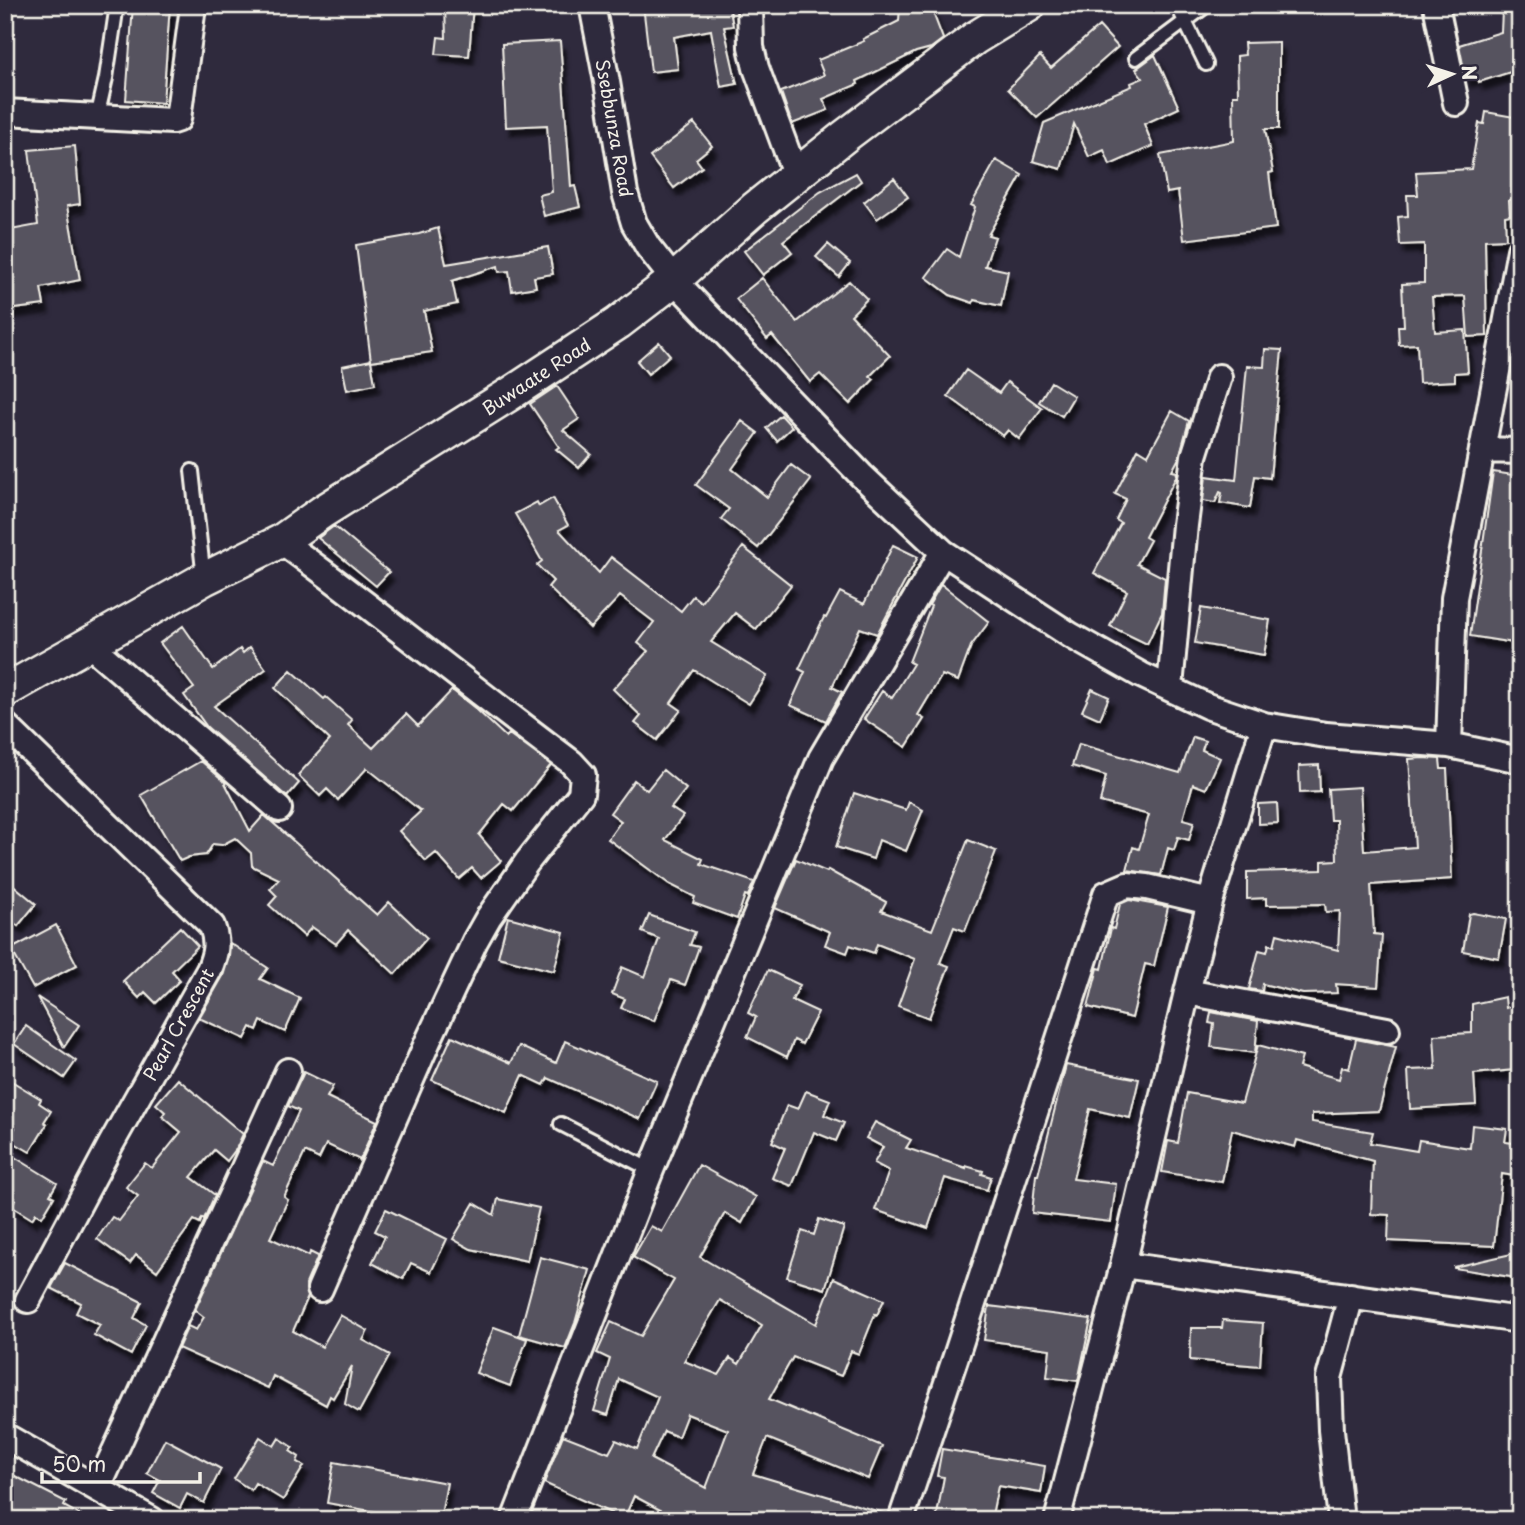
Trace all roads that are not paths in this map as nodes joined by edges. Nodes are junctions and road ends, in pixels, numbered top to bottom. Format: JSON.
{"nodes":[{"id":1,"x":117,"y":5,"type":"edge"},
{"id":2,"x":592,"y":5,"type":"edge"},
{"id":3,"x":750,"y":5,"type":"edge"},
{"id":4,"x":1029,"y":5,"type":"edge"},
{"id":5,"x":1177,"y":5,"type":"edge"},
{"id":6,"x":1207,"y":5,"type":"edge"},
{"id":7,"x":1436,"y":5,"type":"edge"},
{"id":8,"x":192,"y":14,"type":"dead end"},
{"id":9,"x":1185,"y":23,"type":"junction"},
{"id":10,"x":1136,"y":58,"type":"dead end"},
{"id":11,"x":1206,"y":64,"type":"dead end"},
{"id":12,"x":1456,"y":103,"type":"dead end"},
{"id":13,"x":5,"y":112,"type":"edge"},
{"id":14,"x":97,"y":118,"type":"junction"},
{"id":15,"x":796,"y":176,"type":"junction"},
{"id":16,"x":1520,"y":250,"type":"edge"},
{"id":17,"x":674,"y":280,"type":"junction"},
{"id":18,"x":1219,"y":377,"type":"dead end"},
{"id":19,"x":1482,"y":450,"type":"junction"},
{"id":20,"x":1520,"y":451,"type":"edge"},
{"id":21,"x":192,"y":471,"type":"dead end"},
{"id":22,"x":281,"y":541,"type":"junction"},
{"id":23,"x":943,"y":552,"type":"junction"},
{"id":24,"x":204,"y":579,"type":"junction"},
{"id":25,"x":90,"y":645,"type":"junction"},
{"id":26,"x":1170,"y":687,"type":"junction"},
{"id":27,"x":5,"y":691,"type":"edge"},
{"id":28,"x":5,"y":725,"type":"edge"},
{"id":29,"x":1264,"y":725,"type":"junction"},
{"id":30,"x":1449,"y":745,"type":"junction"},
{"id":31,"x":1520,"y":760,"type":"edge"},
{"id":32,"x":279,"y":809,"type":"dead end"},
{"id":33,"x":1210,"y":902,"type":"junction"},
{"id":34,"x":1187,"y":992,"type":"junction"},
{"id":35,"x":1387,"y":1030,"type":"dead end"},
{"id":36,"x":288,"y":1071,"type":"dead end"},
{"id":37,"x":561,"y":1124,"type":"dead end"},
{"id":38,"x":651,"y":1170,"type":"junction"},
{"id":39,"x":1124,"y":1265,"type":"junction"},
{"id":40,"x":320,"y":1289,"type":"dead end"},
{"id":41,"x":1351,"y":1296,"type":"junction"},
{"id":42,"x":28,"y":1300,"type":"dead end"},
{"id":43,"x":1520,"y":1320,"type":"edge"},
{"id":44,"x":5,"y":1436,"type":"edge"},
{"id":45,"x":98,"y":1488,"type":"junction"},
{"id":46,"x":152,"y":1520,"type":"edge"},
{"id":47,"x":514,"y":1520,"type":"edge"},
{"id":48,"x":901,"y":1520,"type":"edge"},
{"id":49,"x":1057,"y":1520,"type":"edge"},
{"id":50,"x":1341,"y":1520,"type":"edge"}],
"edges":[{"from":1,"to":14,"type":"lane"},
{"from":2,"to":17,"type":"street","name":"Ssebbunza Road"},
{"from":3,"to":15,"type":"street"},
{"from":4,"to":15,"type":"street","name":"Buwaate Road"},
{"from":5,"to":9,"type":"lane"},
{"from":6,"to":9,"type":"lane"},
{"from":7,"to":12,"type":"street"},
{"from":8,"to":14,"type":"street"},
{"from":9,"to":10,"type":"lane"},
{"from":9,"to":11,"type":"lane"},
{"from":13,"to":14,"type":"street"},
{"from":15,"to":17,"type":"street","name":"Buwaate Road"},
{"from":16,"to":19,"type":"street"},
{"from":17,"to":22,"type":"street","name":"Buwaate Road"},
{"from":17,"to":23,"type":"street","name":"Ssebbunza Road"},
{"from":18,"to":26,"type":"street"},
{"from":19,"to":20,"type":"street"},
{"from":19,"to":30,"type":"street"},
{"from":21,"to":24,"type":"lane"},
{"from":22,"to":24,"type":"street","name":"Buwaate Road"},
{"from":22,"to":40,"type":"street"},
{"from":23,"to":26,"type":"street","name":"Ssebbunza Road"},
{"from":23,"to":38,"type":"street"},
{"from":24,"to":25,"type":"street","name":"Buwaate Road"},
{"from":25,"to":27,"type":"street","name":"Buwaate Road"},
{"from":25,"to":32,"type":"street"},
{"from":26,"to":29,"type":"street","name":"Ssebbunza Road"},
{"from":28,"to":42,"type":"street","name":"Pearl Crescent"},
{"from":29,"to":30,"type":"street","name":"Ssebbunza Road"},
{"from":29,"to":33,"type":"street"},
{"from":30,"to":31,"type":"street","name":"Ssebbunza Road"},
{"from":33,"to":34,"type":"street"},
{"from":33,"to":48,"type":"street"},
{"from":34,"to":35,"type":"street"},
{"from":34,"to":39,"type":"street"},
{"from":36,"to":45,"type":"street"},
{"from":37,"to":38,"type":"lane"},
{"from":38,"to":47,"type":"street"},
{"from":39,"to":41,"type":"street"},
{"from":39,"to":49,"type":"street"},
{"from":41,"to":43,"type":"street"},
{"from":41,"to":50,"type":"street"},
{"from":44,"to":45,"type":"street"},
{"from":45,"to":46,"type":"street"}]}
